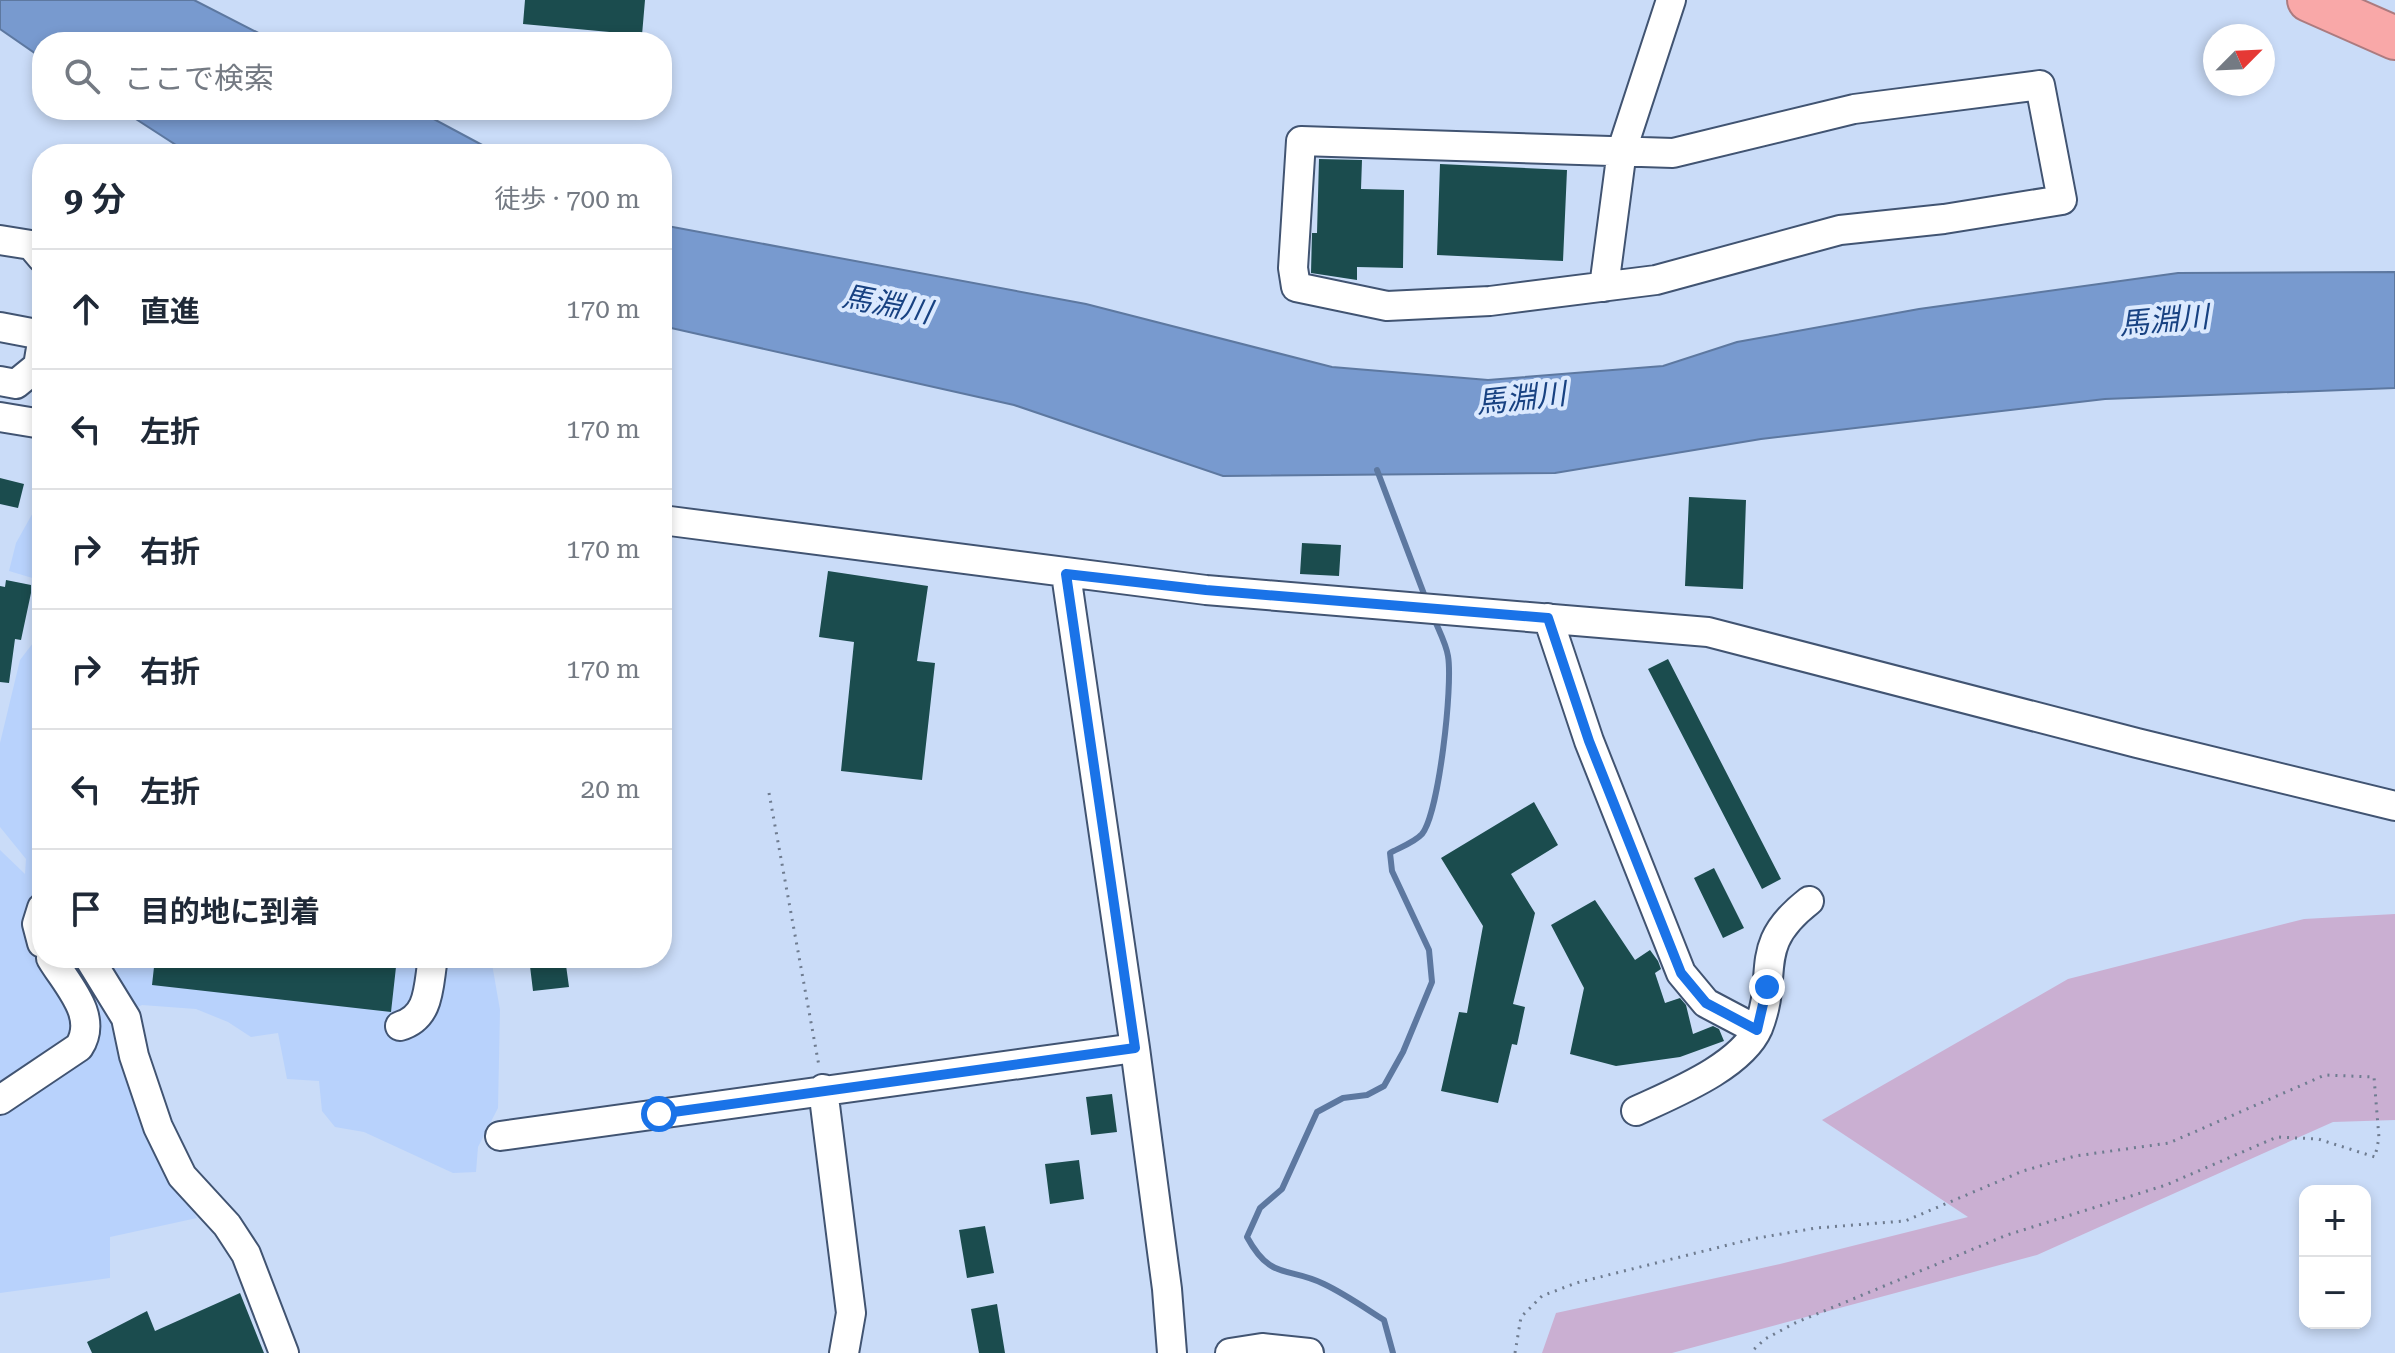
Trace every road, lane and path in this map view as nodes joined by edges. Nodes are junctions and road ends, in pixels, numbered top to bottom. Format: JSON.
{"nodes":[{"id":1,"x":1671,"y":0,"type":"edge"},
{"id":2,"x":2309,"y":0,"type":"edge"},
{"id":3,"x":2395,"y":38,"type":"edge"},
{"id":4,"x":1622,"y":150,"type":"junction"},
{"id":5,"x":0,"y":240,"type":"edge"},
{"id":6,"x":32,"y":246,"type":"edge"},
{"id":7,"x":1604,"y":287,"type":"junction"},
{"id":8,"x":0,"y":327,"type":"edge"},
{"id":9,"x":32,"y":333,"type":"edge"},
{"id":10,"x":32,"y":371,"type":"edge"},
{"id":11,"x":0,"y":381,"type":"edge"},
{"id":12,"x":0,"y":417,"type":"edge"},
{"id":13,"x":32,"y":422,"type":"edge"},
{"id":14,"x":672,"y":521,"type":"edge"},
{"id":15,"x":1066,"y":574,"type":"junction"},
{"id":16,"x":1548,"y":618,"type":"junction"},
{"id":17,"x":769,"y":793,"type":"dead end"},
{"id":18,"x":2395,"y":806,"type":"edge"},
{"id":19,"x":1809,"y":901,"type":"dead end"},
{"id":20,"x":57,"y":968,"type":"edge"},
{"id":21,"x":95,"y":968,"type":"edge"},
{"id":22,"x":431,"y":968,"type":"edge"},
{"id":23,"x":400,"y":1026,"type":"dead end"},
{"id":24,"x":1757,"y":1030,"type":"junction"},
{"id":25,"x":1135,"y":1048,"type":"junction"},
{"id":26,"x":823,"y":1089,"type":"junction"},
{"id":27,"x":0,"y":1100,"type":"edge"},
{"id":28,"x":1636,"y":1111,"type":"dead end"},
{"id":29,"x":500,"y":1136,"type":"dead end"},
{"id":30,"x":284,"y":1353,"type":"edge"},
{"id":31,"x":844,"y":1353,"type":"edge"},
{"id":32,"x":1172,"y":1353,"type":"edge"},
{"id":33,"x":1230,"y":1353,"type":"edge"},
{"id":34,"x":1309,"y":1353,"type":"edge"},
{"id":35,"x":1515,"y":1353,"type":"edge"},
{"id":36,"x":1750,"y":1353,"type":"edge"}],
"edges":[{"from":1,"to":4,"type":"street"},
{"from":2,"to":3,"type":"highway"},
{"from":4,"to":7,"type":"street"},
{"from":4,"to":7,"type":"street"},
{"from":4,"to":7,"type":"street"},
{"from":5,"to":6,"type":"street"},
{"from":8,"to":9,"type":"street"},
{"from":10,"to":11,"type":"street"},
{"from":12,"to":13,"type":"street"},
{"from":14,"to":15,"type":"street"},
{"from":15,"to":16,"type":"street"},
{"from":15,"to":25,"type":"street"},
{"from":16,"to":18,"type":"street"},
{"from":16,"to":24,"type":"street"},
{"from":17,"to":26,"type":"path"},
{"from":19,"to":24,"type":"street"},
{"from":20,"to":27,"type":"street"},
{"from":21,"to":30,"type":"street"},
{"from":22,"to":23,"type":"street"},
{"from":24,"to":28,"type":"street"},
{"from":25,"to":26,"type":"street"},
{"from":25,"to":32,"type":"street"},
{"from":26,"to":29,"type":"street"},
{"from":26,"to":31,"type":"street"},
{"from":33,"to":34,"type":"street"},
{"from":35,"to":36,"type":"path"}]}
